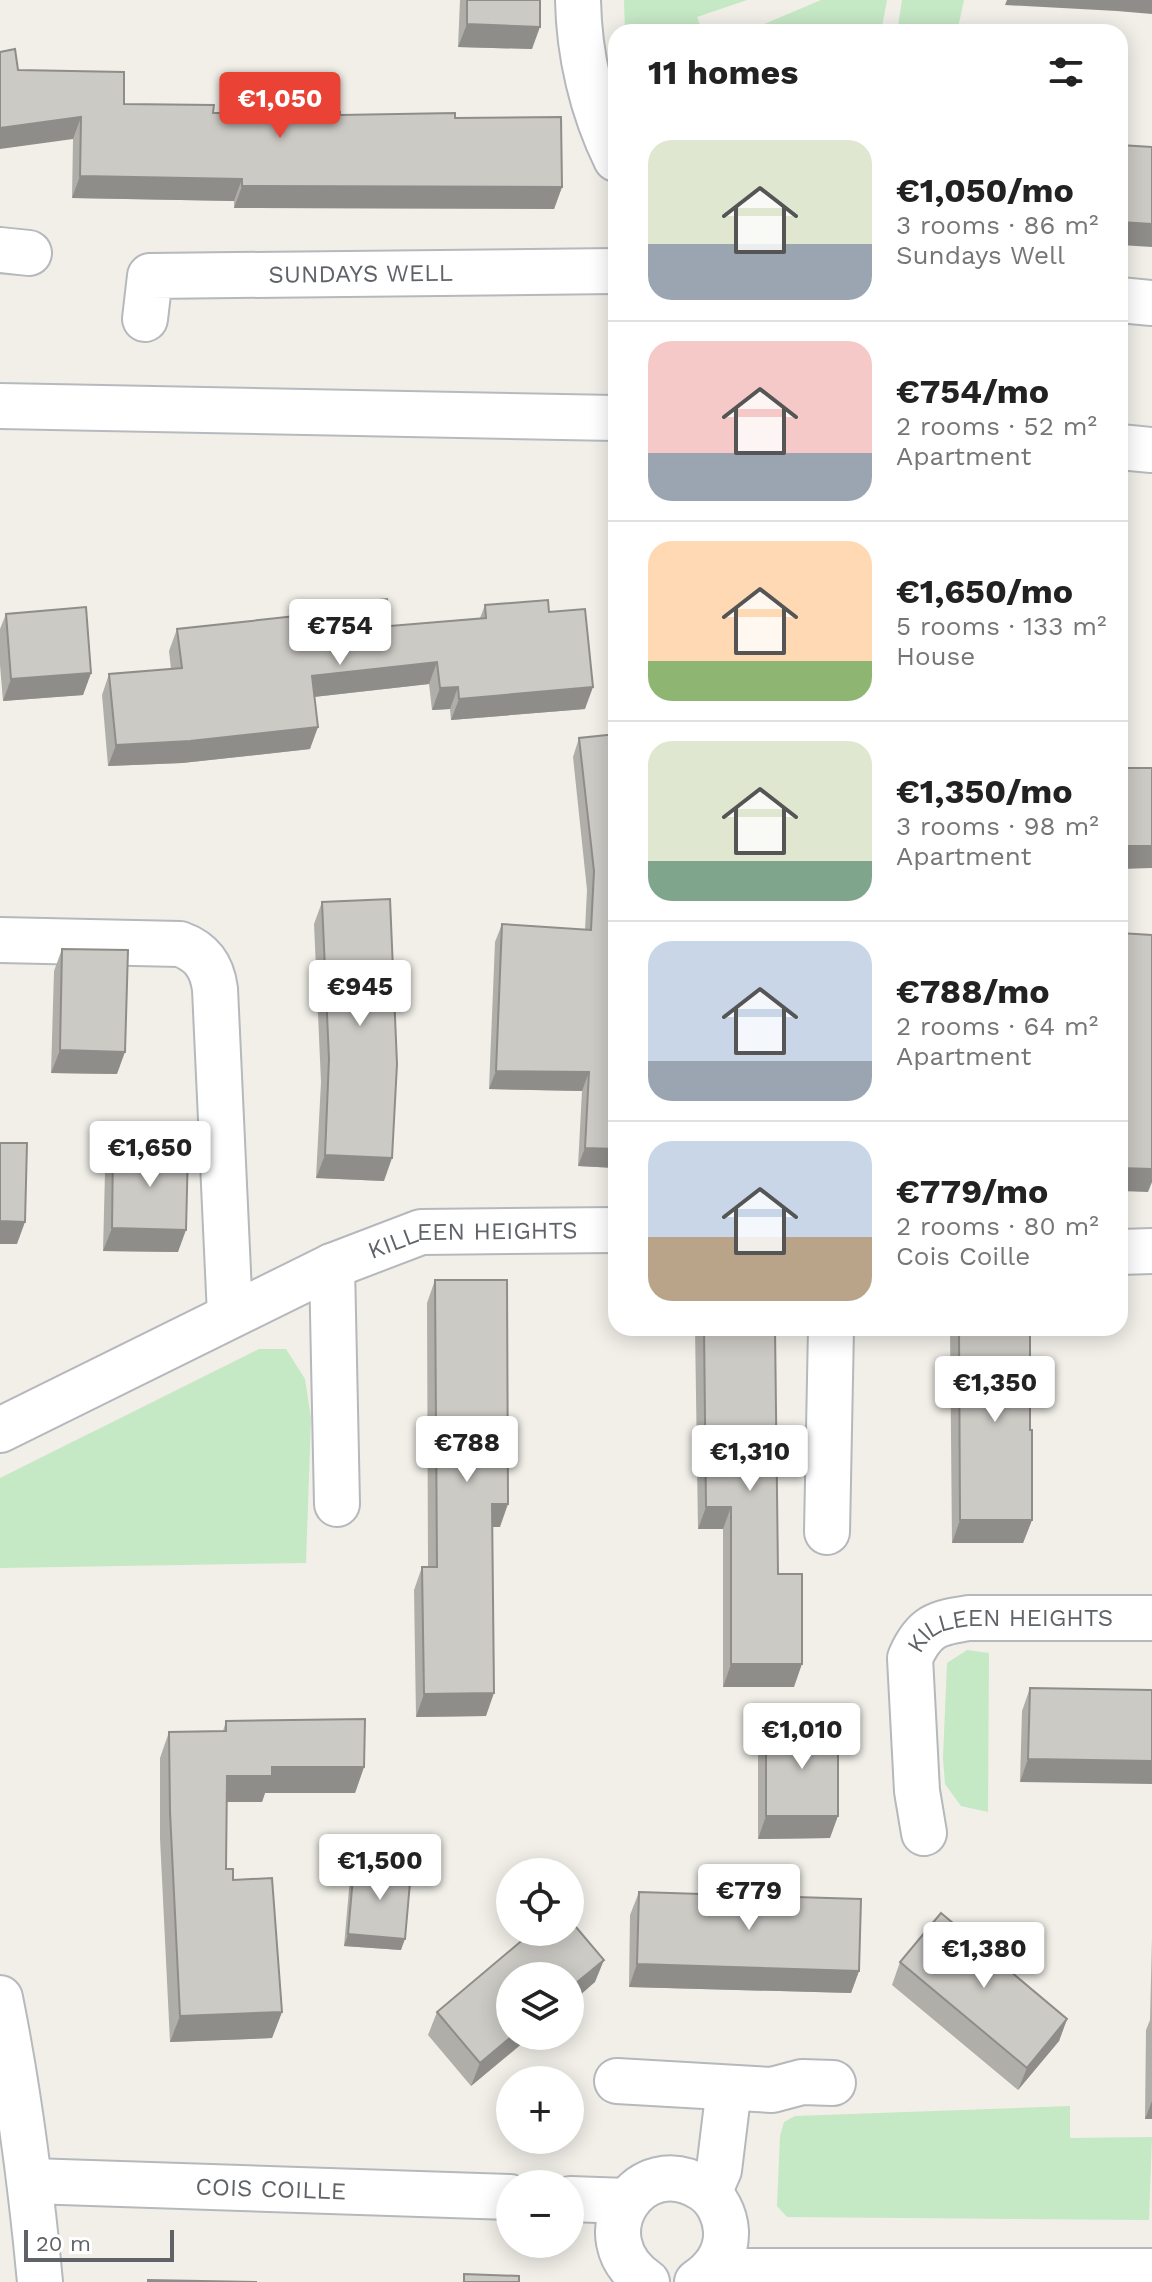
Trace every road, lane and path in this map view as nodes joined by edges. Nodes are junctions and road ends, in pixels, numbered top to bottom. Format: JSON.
{"nodes":[{"id":1,"x":578,"y":0,"type":"edge"},
{"id":2,"x":608,"y":142,"type":"edge"},
{"id":3,"x":608,"y":271,"type":"edge"},
{"id":4,"x":1128,"y":301,"type":"edge"},
{"id":5,"x":1152,"y":303,"type":"edge"},
{"id":6,"x":145,"y":319,"type":"dead end"},
{"id":7,"x":0,"y":406,"type":"edge"},
{"id":8,"x":608,"y":418,"type":"edge"},
{"id":9,"x":1128,"y":448,"type":"edge"},
{"id":10,"x":1152,"y":450,"type":"edge"},
{"id":11,"x":0,"y":940,"type":"edge"},
{"id":12,"x":608,"y":1230,"type":"edge"},
{"id":13,"x":1152,"y":1251,"type":"edge"},
{"id":14,"x":1128,"y":1252,"type":"edge"},
{"id":15,"x":332,"y":1266,"type":"junction"},
{"id":16,"x":230,"y":1315,"type":"junction"},
{"id":17,"x":831,"y":1336,"type":"edge"},
{"id":18,"x":0,"y":1430,"type":"edge"},
{"id":19,"x":337,"y":1504,"type":"dead end"},
{"id":20,"x":827,"y":1532,"type":"dead end"},
{"id":21,"x":1152,"y":1618,"type":"edge"},
{"id":22,"x":924,"y":1833,"type":"dead end"},
{"id":23,"x":0,"y":1998,"type":"edge"},
{"id":24,"x":617,"y":2081,"type":"dead end"},
{"id":25,"x":833,"y":2083,"type":"dead end"},
{"id":26,"x":729,"y":2088,"type":"junction"},
{"id":27,"x":31,"y":2181,"type":"junction"},
{"id":28,"x":709,"y":2193,"type":"junction"},
{"id":29,"x":496,"y":2197,"type":"edge"},
{"id":30,"x":584,"y":2199,"type":"edge"},
{"id":31,"x":627,"y":2201,"type":"junction"},
{"id":32,"x":1152,"y":2271,"type":"edge"},
{"id":33,"x":631,"y":2275,"type":"edge"},
{"id":34,"x":705,"y":2276,"type":"edge"},
{"id":35,"x":40,"y":2282,"type":"edge"}],
"edges":[{"from":1,"to":2,"type":"street"},
{"from":3,"to":6,"type":"street","name":"SUNDAYS WELL"},
{"from":4,"to":5,"type":"street"},
{"from":7,"to":8,"type":"street"},
{"from":9,"to":10,"type":"street"},
{"from":11,"to":16,"type":"street"},
{"from":12,"to":15,"type":"street","name":"KILLEEN HEIGHTS"},
{"from":13,"to":14,"type":"street"},
{"from":15,"to":16,"type":"street","name":"KILLEEN HEIGHTS"},
{"from":15,"to":19,"type":"street"},
{"from":16,"to":18,"type":"street","name":"KILLEEN HEIGHTS"},
{"from":17,"to":20,"type":"street"},
{"from":21,"to":22,"type":"street","name":"KILLEEN HEIGHTS"},
{"from":23,"to":27,"type":"street"},
{"from":24,"to":26,"type":"street"},
{"from":25,"to":26,"type":"street"},
{"from":26,"to":28,"type":"street"},
{"from":27,"to":29,"type":"street","name":"COIS COILLE"},
{"from":27,"to":35,"type":"street"},
{"from":28,"to":31,"type":"street"},
{"from":28,"to":34,"type":"street"},
{"from":30,"to":31,"type":"street"},
{"from":31,"to":33,"type":"street"},
{"from":32,"to":34,"type":"street"}]}
